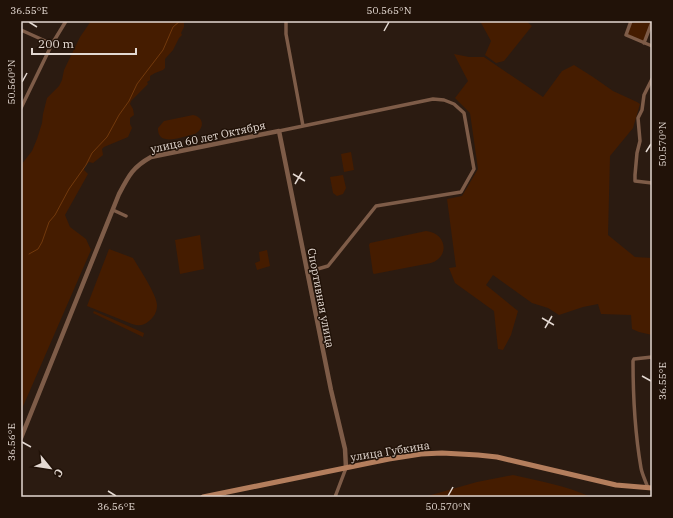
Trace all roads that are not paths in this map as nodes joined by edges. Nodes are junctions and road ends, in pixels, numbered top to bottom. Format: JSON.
{"nodes":[{"id":1,"x":66,"y":21,"type":"edge"},
{"id":2,"x":286,"y":21,"type":"edge"},
{"id":3,"x":631,"y":21,"type":"edge"},
{"id":4,"x":652,"y":22,"type":"edge"},
{"id":5,"x":21,"y":30,"type":"edge"},
{"id":6,"x":652,"y":40,"type":"edge"},
{"id":7,"x":644,"y":43,"type":"junction"},
{"id":8,"x":52,"y":44,"type":"junction"},
{"id":9,"x":650,"y":45,"type":"edge"},
{"id":10,"x":652,"y":79,"type":"edge"},
{"id":11,"x":21,"y":108,"type":"edge"},
{"id":12,"x":303,"y":126,"type":"junction"},
{"id":13,"x":279,"y":131,"type":"junction"},
{"id":14,"x":652,"y":183,"type":"edge"},
{"id":15,"x":113,"y":210,"type":"junction"},
{"id":16,"x":126,"y":216,"type":"dead end"},
{"id":17,"x":307,"y":272,"type":"junction"},
{"id":18,"x":652,"y":357,"type":"edge"},
{"id":19,"x":21,"y":438,"type":"edge"},
{"id":20,"x":346,"y":468,"type":"junction"},
{"id":21,"x":650,"y":488,"type":"edge"},
{"id":22,"x":203,"y":497,"type":"edge"},
{"id":23,"x":334,"y":497,"type":"edge"}],
"edges":[{"from":1,"to":8,"type":"street"},
{"from":2,"to":12,"type":"street"},
{"from":3,"to":7,"type":"street"},
{"from":4,"to":7,"type":"street"},
{"from":5,"to":8,"type":"street"},
{"from":6,"to":9,"type":"street"},
{"from":7,"to":9,"type":"street"},
{"from":8,"to":11,"type":"street"},
{"from":10,"to":14,"type":"street"},
{"from":12,"to":13,"type":"street","name":"улица 60 лет Октября"},
{"from":12,"to":17,"type":"street","name":"улица 60 лет Октября"},
{"from":13,"to":15,"type":"street","name":"улица 60 лет Октября"},
{"from":13,"to":17,"type":"street","name":"Спортивная улица"},
{"from":15,"to":16,"type":"street"},
{"from":15,"to":19,"type":"street","name":"улица 60 лет Октября"},
{"from":17,"to":20,"type":"street","name":"Спортивная улица"},
{"from":18,"to":21,"type":"street"},
{"from":20,"to":21,"type":"main road","name":"улица Губкина"},
{"from":20,"to":22,"type":"main road","name":"улица Губкина"},
{"from":20,"to":23,"type":"street"}]}
